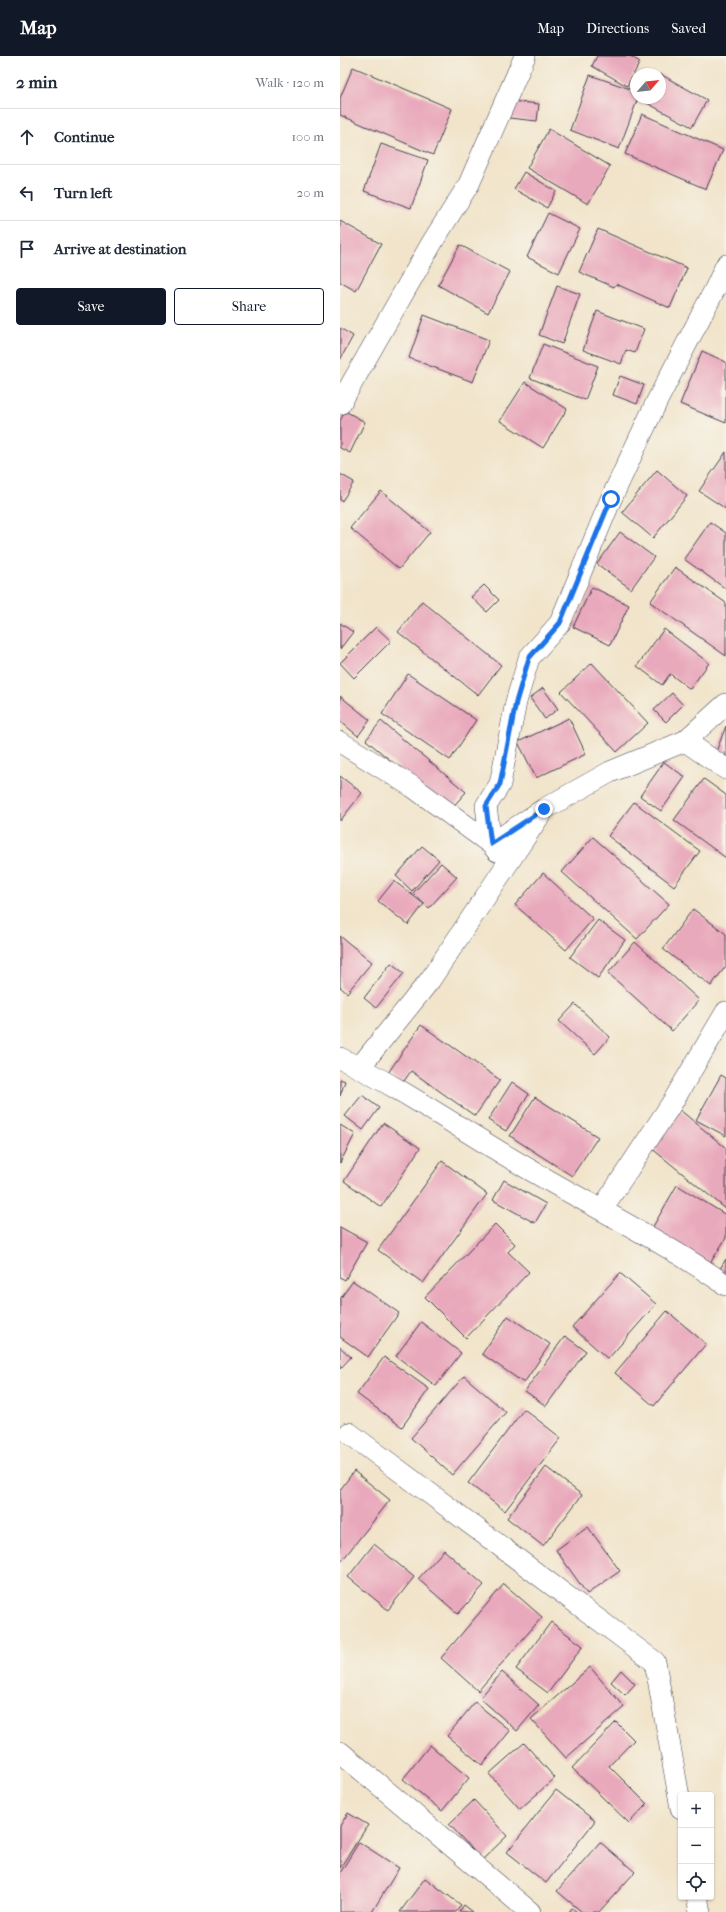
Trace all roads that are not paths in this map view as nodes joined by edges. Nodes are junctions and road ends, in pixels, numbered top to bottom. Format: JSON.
{"nodes":[{"id":1,"x":525,"y":56,"type":"edge"},
{"id":2,"x":726,"y":265,"type":"edge"},
{"id":3,"x":340,"y":404,"type":"edge"},
{"id":4,"x":726,"y":704,"type":"edge"},
{"id":5,"x":685,"y":741,"type":"junction"},
{"id":6,"x":340,"y":742,"type":"edge"},
{"id":7,"x":726,"y":769,"type":"edge"},
{"id":8,"x":544,"y":809,"type":"junction"},
{"id":9,"x":491,"y":844,"type":"junction"},
{"id":10,"x":509,"y":864,"type":"junction"},
{"id":11,"x":726,"y":1012,"type":"edge"},
{"id":12,"x":340,"y":1058,"type":"edge"},
{"id":13,"x":359,"y":1068,"type":"junction"},
{"id":14,"x":602,"y":1209,"type":"junction"},
{"id":15,"x":726,"y":1285,"type":"edge"},
{"id":16,"x":343,"y":1434,"type":"edge"},
{"id":17,"x":340,"y":1752,"type":"edge"},
{"id":18,"x":678,"y":1792,"type":"edge"},
{"id":19,"x":698,"y":1900,"type":"edge"},
{"id":20,"x":530,"y":1912,"type":"edge"},
{"id":21,"x":700,"y":1912,"type":"edge"}],
"edges":[{"from":1,"to":3,"type":"street"},
{"from":2,"to":9,"type":"street"},
{"from":4,"to":5,"type":"street"},
{"from":5,"to":7,"type":"street"},
{"from":5,"to":8,"type":"street"},
{"from":6,"to":9,"type":"street"},
{"from":8,"to":9,"type":"street"},
{"from":8,"to":10,"type":"street"},
{"from":9,"to":10,"type":"street"},
{"from":10,"to":13,"type":"street"},
{"from":11,"to":14,"type":"street"},
{"from":12,"to":13,"type":"street"},
{"from":13,"to":14,"type":"street"},
{"from":14,"to":15,"type":"street"},
{"from":16,"to":18,"type":"street"},
{"from":17,"to":20,"type":"street"},
{"from":19,"to":21,"type":"street"}]}
